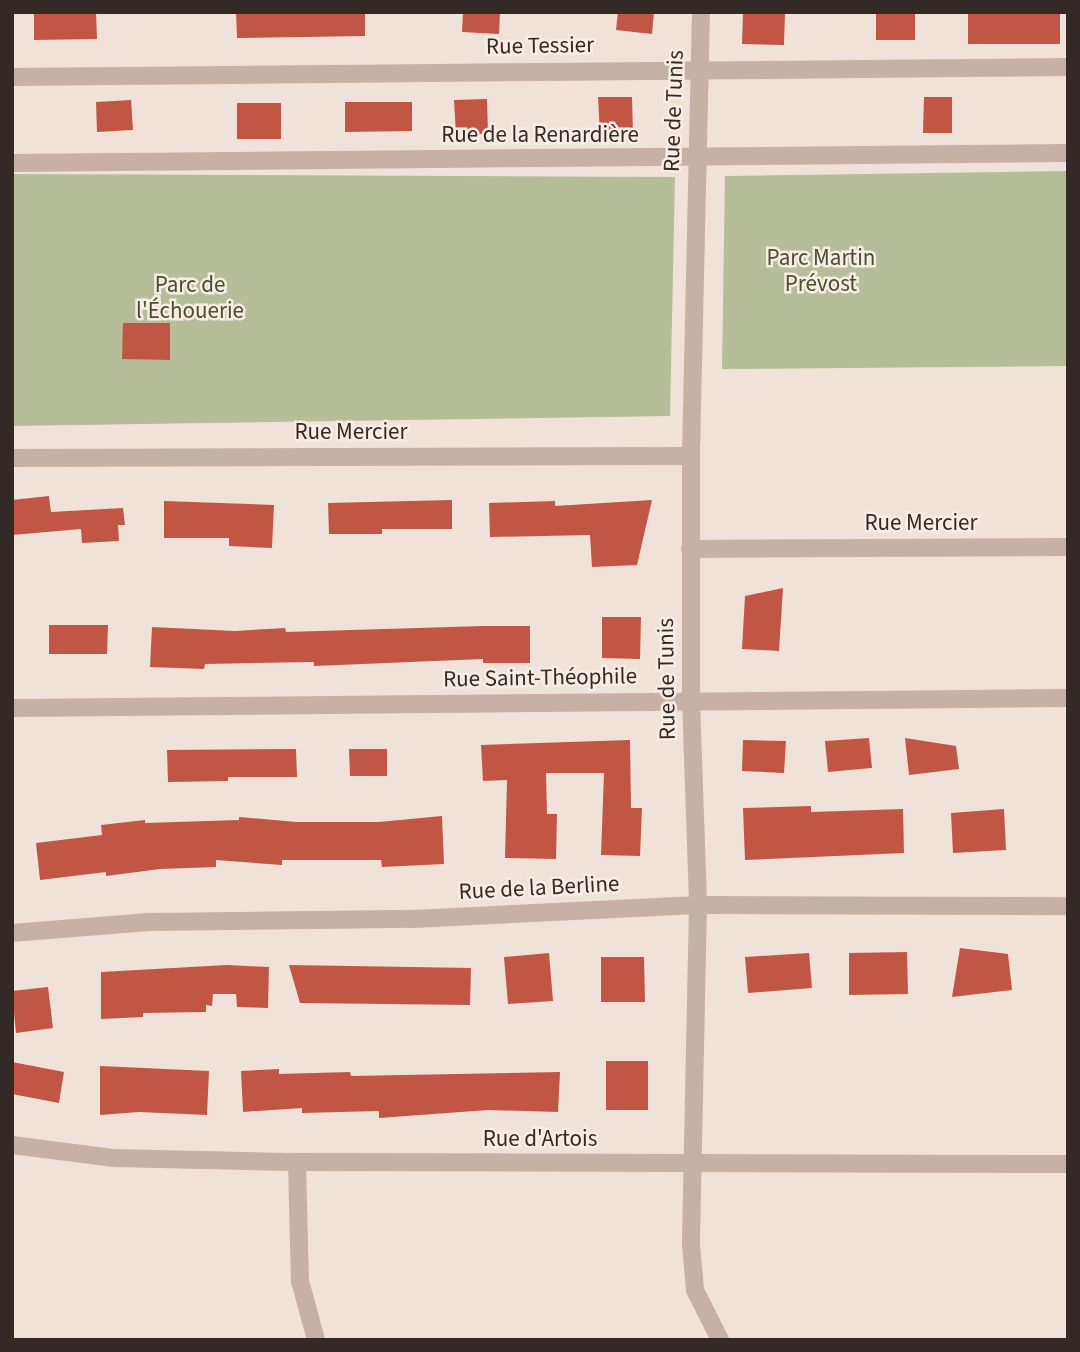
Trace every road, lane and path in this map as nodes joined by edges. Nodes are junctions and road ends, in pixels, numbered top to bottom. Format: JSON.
{"nodes":[{"id":1,"x":701,"y":12,"type":"edge"},
{"id":2,"x":1068,"y":67,"type":"edge"},
{"id":3,"x":700,"y":68,"type":"junction"},
{"id":4,"x":12,"y":78,"type":"edge"},
{"id":5,"x":1068,"y":153,"type":"edge"},
{"id":6,"x":696,"y":159,"type":"junction"},
{"id":7,"x":12,"y":163,"type":"edge"},
{"id":8,"x":691,"y":456,"type":"junction"},
{"id":9,"x":12,"y":458,"type":"edge"},
{"id":10,"x":1068,"y":547,"type":"edge"},
{"id":11,"x":690,"y":549,"type":"junction"},
{"id":12,"x":1068,"y":698,"type":"edge"},
{"id":13,"x":691,"y":701,"type":"junction"},
{"id":14,"x":12,"y":708,"type":"edge"},
{"id":15,"x":698,"y":905,"type":"junction"},
{"id":16,"x":1068,"y":906,"type":"edge"},
{"id":17,"x":12,"y":933,"type":"edge"},
{"id":18,"x":12,"y":1145,"type":"edge"},
{"id":19,"x":297,"y":1162,"type":"junction"},
{"id":20,"x":694,"y":1164,"type":"junction"},
{"id":21,"x":1068,"y":1164,"type":"edge"},
{"id":22,"x":316,"y":1340,"type":"edge"},
{"id":23,"x":720,"y":1340,"type":"edge"}],
"edges":[{"from":1,"to":3,"type":"street","name":"Rue de Tunis"},
{"from":2,"to":3,"type":"street","name":"Rue Tessier"},
{"from":3,"to":4,"type":"street","name":"Rue Tessier"},
{"from":3,"to":6,"type":"street","name":"Rue de Tunis"},
{"from":5,"to":6,"type":"street","name":"Rue de la Renardière"},
{"from":6,"to":7,"type":"street","name":"Rue de la Renardière"},
{"from":6,"to":8,"type":"street","name":"Rue de Tunis"},
{"from":8,"to":9,"type":"street","name":"Rue Mercier"},
{"from":8,"to":11,"type":"street","name":"Rue de Tunis"},
{"from":10,"to":11,"type":"street","name":"Rue Mercier"},
{"from":11,"to":13,"type":"street","name":"Rue de Tunis"},
{"from":12,"to":13,"type":"street","name":"Rue Saint-Théophile"},
{"from":13,"to":14,"type":"street","name":"Rue Saint-Théophile"},
{"from":13,"to":15,"type":"street","name":"Rue de Tunis"},
{"from":15,"to":16,"type":"street","name":"Rue de la Berline"},
{"from":15,"to":17,"type":"street","name":"Rue de la Berline"},
{"from":15,"to":20,"type":"street","name":"Rue de Tunis"},
{"from":18,"to":19,"type":"street","name":"Rue d'Artois"},
{"from":19,"to":20,"type":"street","name":"Rue d'Artois"},
{"from":19,"to":22,"type":"street"},
{"from":20,"to":21,"type":"street","name":"Rue d'Artois"},
{"from":20,"to":23,"type":"street","name":"Rue de Tunis"}]}
